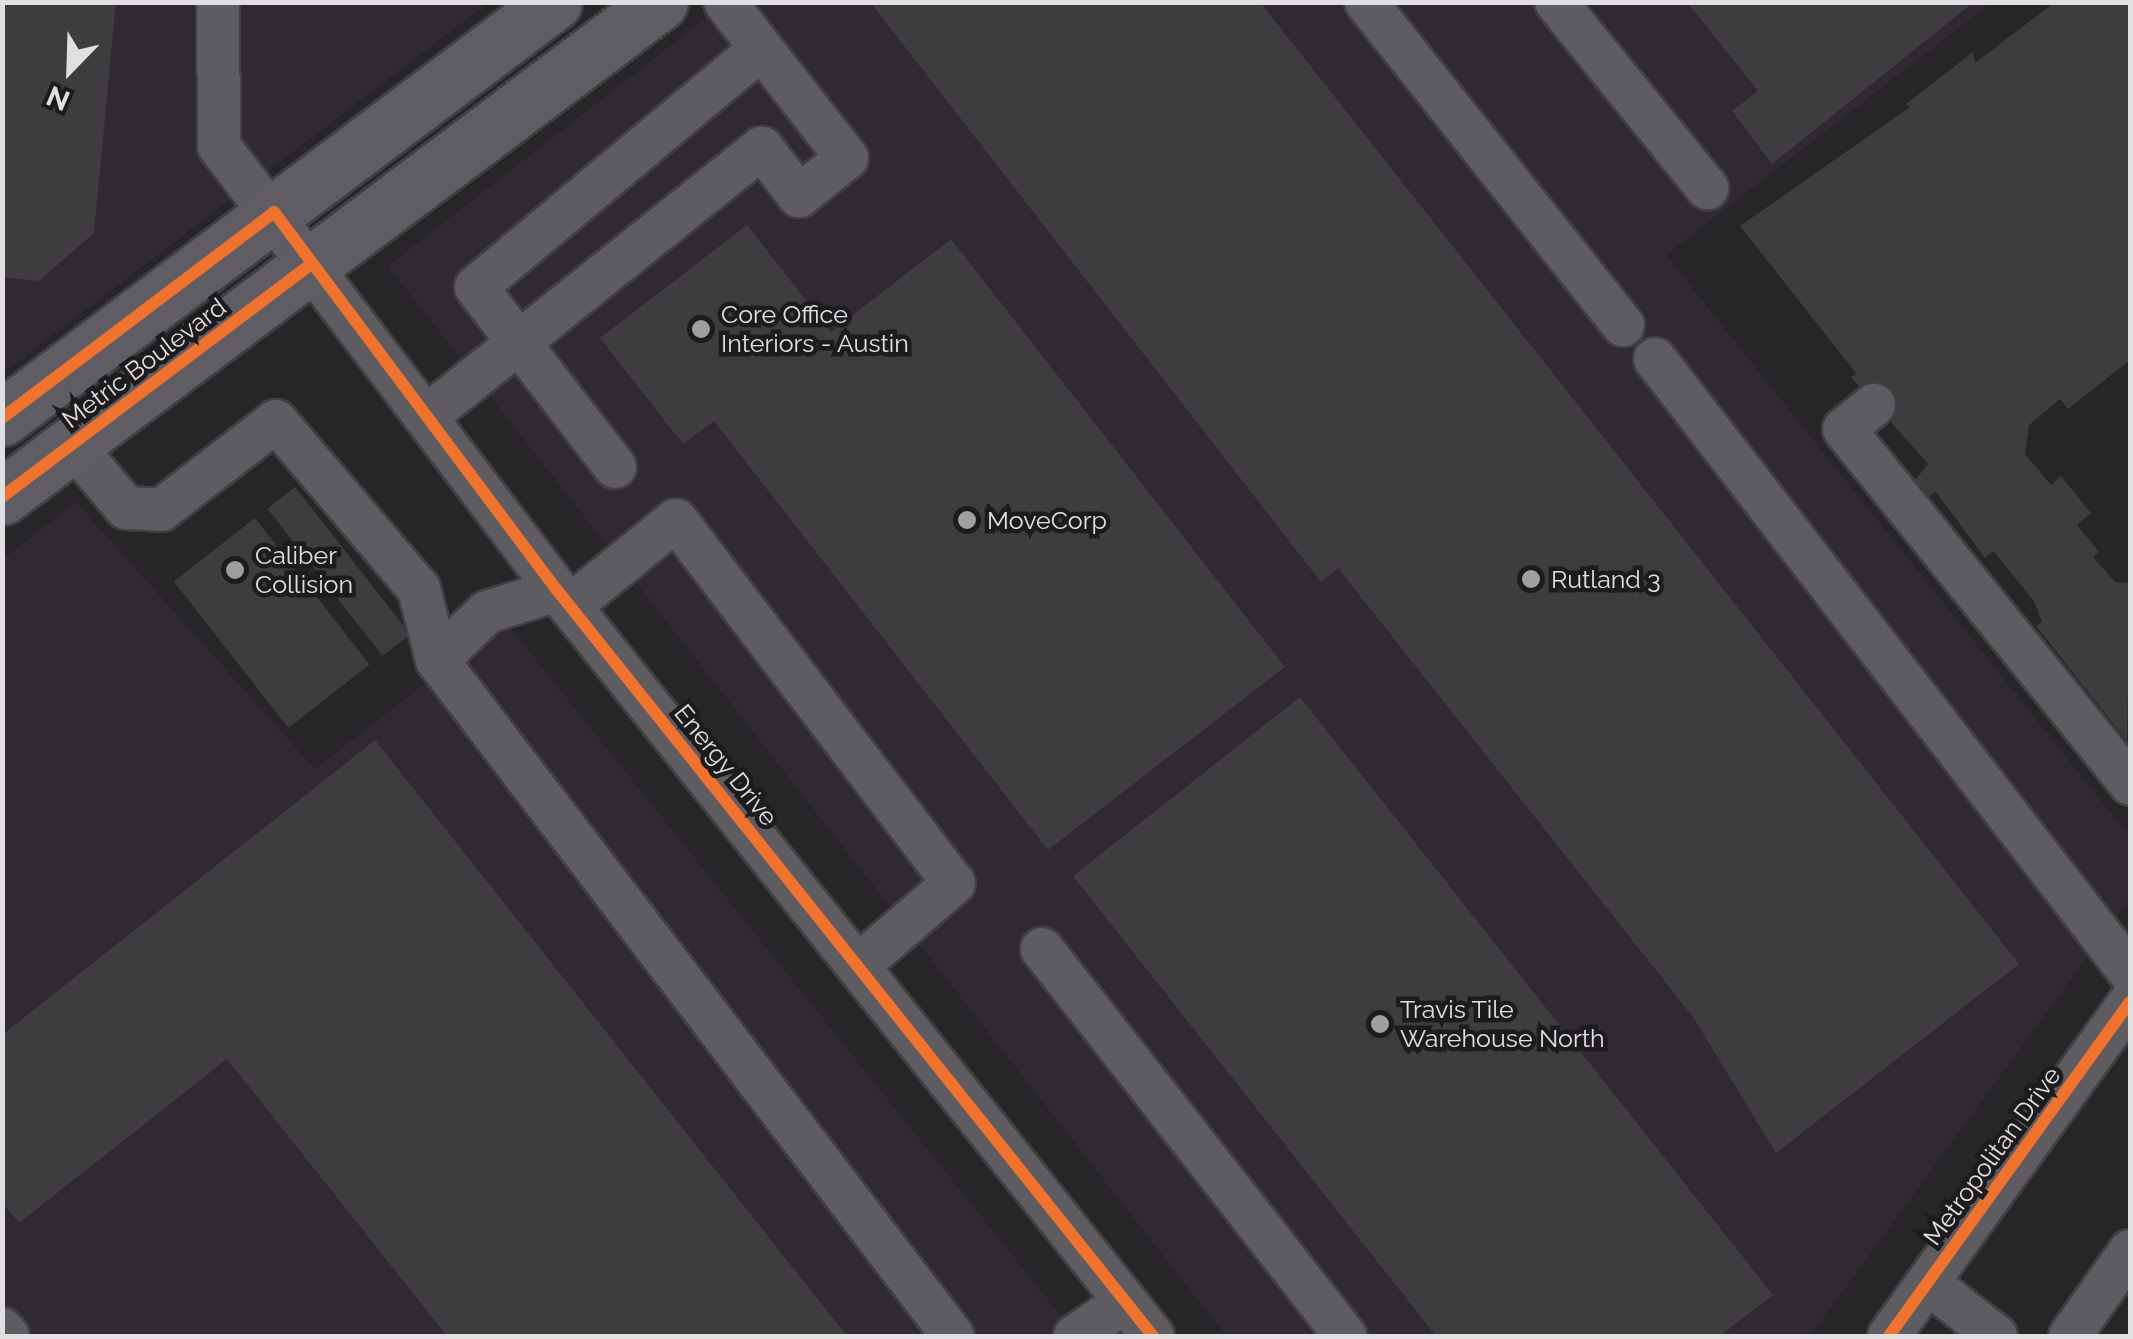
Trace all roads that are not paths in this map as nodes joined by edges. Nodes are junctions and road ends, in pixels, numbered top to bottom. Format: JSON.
{"nodes":[{"id":1,"x":218,"y":2,"type":"edge"},
{"id":2,"x":660,"y":2,"type":"edge"},
{"id":3,"x":724,"y":2,"type":"edge"},
{"id":4,"x":1366,"y":2,"type":"edge"},
{"id":5,"x":1556,"y":2,"type":"edge"},
{"id":6,"x":530,"y":9,"type":"edge"},
{"id":7,"x":762,"y":49,"type":"junction"},
{"id":8,"x":1707,"y":188,"type":"dead end"},
{"id":9,"x":274,"y":212,"type":"junction"},
{"id":10,"x":311,"y":264,"type":"junction"},
{"id":11,"x":1623,"y":324,"type":"dead end"},
{"id":12,"x":517,"y":338,"type":"junction"},
{"id":13,"x":1656,"y":360,"type":"dead end"},
{"id":14,"x":1874,"y":406,"type":"dead end"},
{"id":15,"x":427,"y":416,"type":"junction"},
{"id":16,"x":2,"y":418,"type":"edge"},
{"id":17,"x":73,"y":445,"type":"junction"},
{"id":18,"x":615,"y":466,"type":"dead end"},
{"id":19,"x":2,"y":498,"type":"edge"},
{"id":20,"x":563,"y":598,"type":"junction"},
{"id":21,"x":437,"y":660,"type":"junction"},
{"id":22,"x":2130,"y":784,"type":"edge"},
{"id":23,"x":1042,"y":949,"type":"dead end"},
{"id":24,"x":858,"y":966,"type":"junction"},
{"id":25,"x":2130,"y":974,"type":"edge"},
{"id":26,"x":2130,"y":1002,"type":"edge"},
{"id":27,"x":2130,"y":1251,"type":"edge"},
{"id":28,"x":1928,"y":1283,"type":"junction"},
{"id":29,"x":1125,"y":1302,"type":"junction"},
{"id":30,"x":2,"y":1330,"type":"edge"},
{"id":31,"x":8,"y":1336,"type":"edge"},
{"id":32,"x":953,"y":1336,"type":"edge"},
{"id":33,"x":1075,"y":1336,"type":"edge"},
{"id":34,"x":1153,"y":1336,"type":"edge"},
{"id":35,"x":1345,"y":1336,"type":"edge"},
{"id":36,"x":1889,"y":1336,"type":"edge"},
{"id":37,"x":1996,"y":1336,"type":"edge"},
{"id":38,"x":2070,"y":1336,"type":"edge"}],
"edges":[{"from":1,"to":9,"type":"street","name":"Energy Drive"},
{"from":2,"to":10,"type":"main road","name":"Metric Boulevard"},
{"from":3,"to":7,"type":"street"},
{"from":4,"to":11,"type":"street"},
{"from":5,"to":8,"type":"street"},
{"from":6,"to":9,"type":"main road","name":"Metric Boulevard"},
{"from":7,"to":12,"type":"street"},
{"from":7,"to":12,"type":"street"},
{"from":9,"to":10,"type":"street","name":"Energy Drive"},
{"from":9,"to":16,"type":"main road","name":"Metric Boulevard"},
{"from":10,"to":15,"type":"street","name":"Energy Drive"},
{"from":10,"to":17,"type":"main road","name":"Metric Boulevard"},
{"from":12,"to":15,"type":"street"},
{"from":12,"to":18,"type":"street"},
{"from":13,"to":25,"type":"street"},
{"from":14,"to":22,"type":"street"},
{"from":15,"to":20,"type":"street","name":"Energy Drive"},
{"from":17,"to":19,"type":"main road","name":"Metric Boulevard"},
{"from":17,"to":21,"type":"street"},
{"from":20,"to":21,"type":"street"},
{"from":20,"to":24,"type":"street","name":"Energy Drive"},
{"from":20,"to":24,"type":"street"},
{"from":21,"to":32,"type":"street"},
{"from":23,"to":35,"type":"street"},
{"from":24,"to":29,"type":"street","name":"Energy Drive"},
{"from":26,"to":28,"type":"street","name":"Metropolitan Drive"},
{"from":27,"to":38,"type":"street"},
{"from":28,"to":36,"type":"street","name":"Metropolitan Drive"},
{"from":28,"to":37,"type":"street"},
{"from":29,"to":33,"type":"street"},
{"from":29,"to":34,"type":"street","name":"Energy Drive"},
{"from":30,"to":31,"type":"street"}]}
